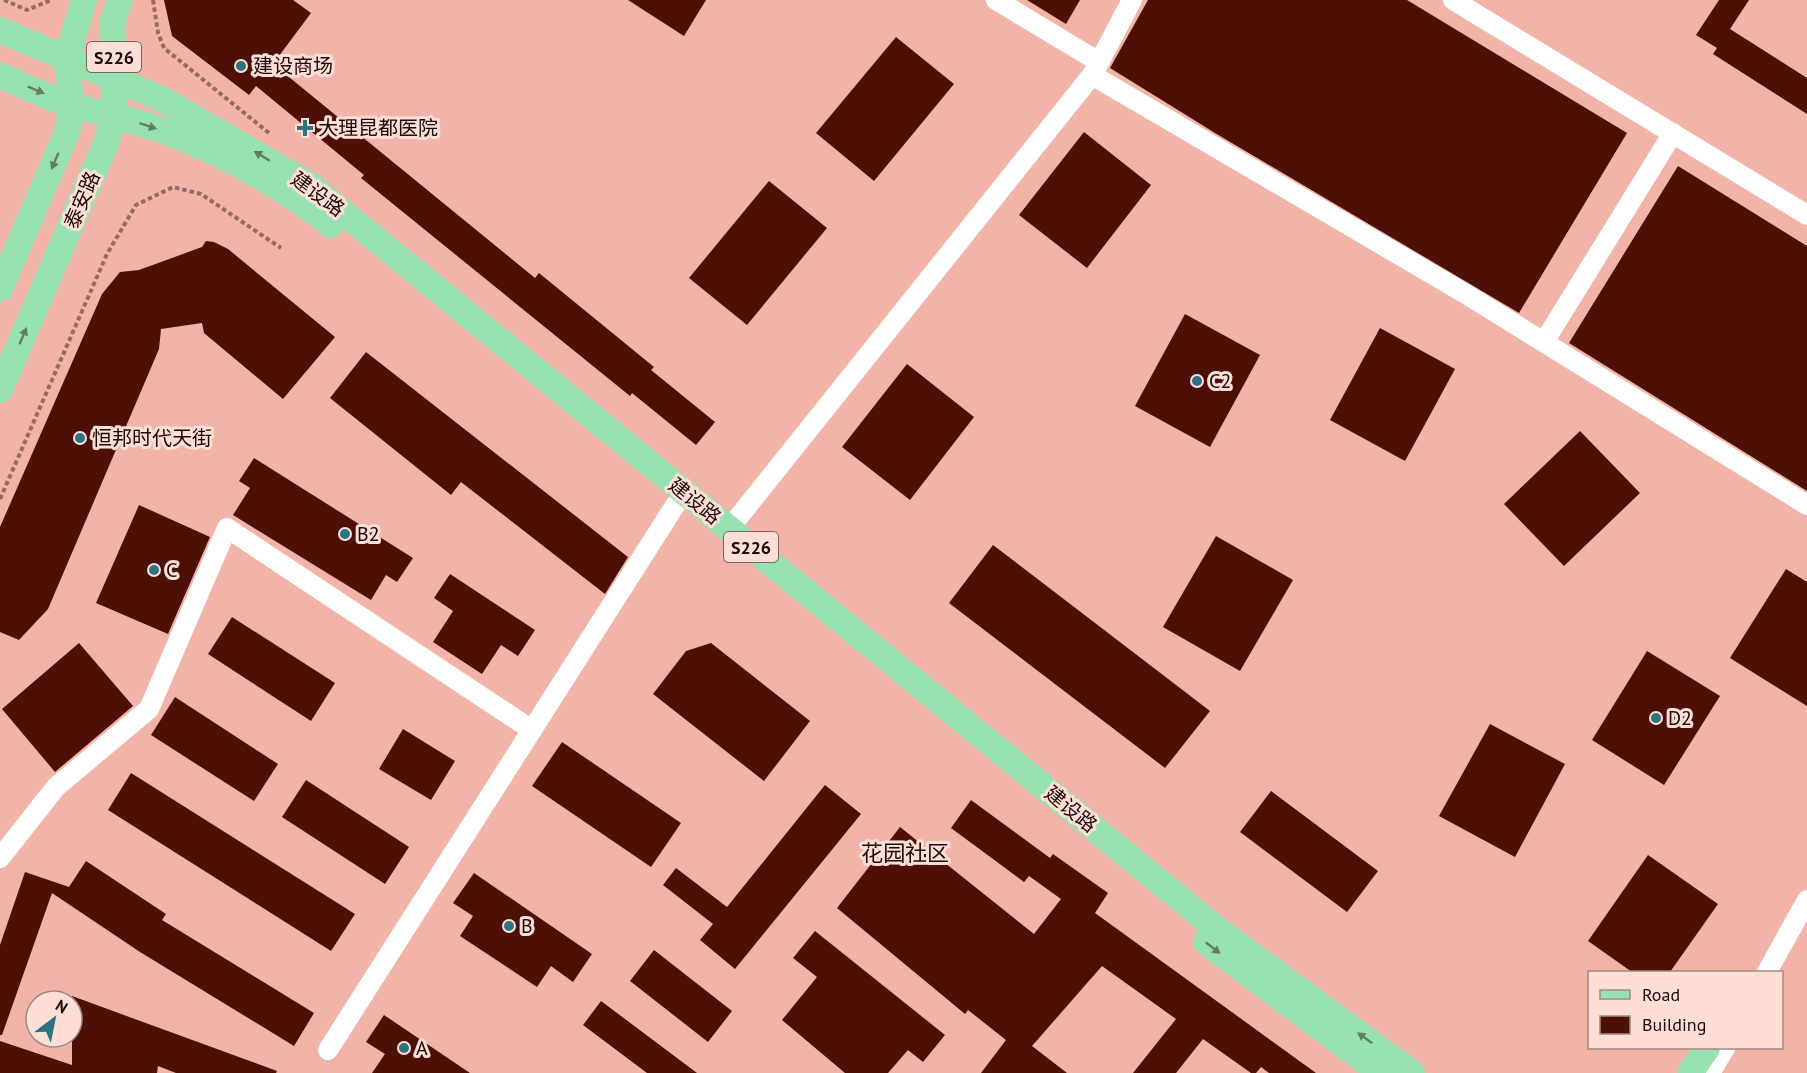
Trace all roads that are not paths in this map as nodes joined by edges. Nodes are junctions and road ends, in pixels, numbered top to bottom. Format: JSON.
{"nodes":[{"id":1,"x":84,"y":0,"type":"edge"},
{"id":2,"x":120,"y":0,"type":"edge"},
{"id":3,"x":996,"y":0,"type":"edge"},
{"id":4,"x":1132,"y":0,"type":"edge"},
{"id":5,"x":1453,"y":0,"type":"edge"},
{"id":6,"x":0,"y":30,"type":"edge"},
{"id":7,"x":67,"y":58,"type":"junction"},
{"id":8,"x":1094,"y":72,"type":"junction"},
{"id":9,"x":0,"y":75,"type":"edge"},
{"id":10,"x":115,"y":77,"type":"junction"},
{"id":11,"x":71,"y":105,"type":"junction"},
{"id":12,"x":114,"y":115,"type":"junction"},
{"id":13,"x":1673,"y":133,"type":"junction"},
{"id":14,"x":1807,"y":214,"type":"edge"},
{"id":15,"x":0,"y":289,"type":"edge"},
{"id":16,"x":1544,"y":342,"type":"junction"},
{"id":17,"x":0,"y":390,"type":"edge"},
{"id":18,"x":676,"y":504,"type":"junction"},
{"id":19,"x":1807,"y":506,"type":"edge"},
{"id":20,"x":729,"y":529,"type":"junction"},
{"id":21,"x":532,"y":730,"type":"junction"},
{"id":22,"x":0,"y":858,"type":"edge"},
{"id":23,"x":1807,"y":900,"type":"edge"},
{"id":24,"x":1768,"y":971,"type":"edge"},
{"id":25,"x":1706,"y":1049,"type":"edge"},
{"id":26,"x":1724,"y":1049,"type":"edge"},
{"id":27,"x":328,"y":1050,"type":"dead end"},
{"id":28,"x":1382,"y":1073,"type":"edge"},
{"id":29,"x":1412,"y":1073,"type":"edge"},
{"id":30,"x":1690,"y":1073,"type":"edge"},
{"id":31,"x":1710,"y":1073,"type":"edge"}],
"edges":[{"from":1,"to":7,"type":"main road","name":"泰安路","number":"S226"},
{"from":2,"to":10,"type":"main road","name":"泰安路","number":"S226"},
{"from":3,"to":8,"type":"street"},
{"from":4,"to":8,"type":"street"},
{"from":5,"to":13,"type":"street"},
{"from":6,"to":7,"type":"main road","name":"建设路"},
{"from":7,"to":10,"type":"main road","name":"建设路","number":"S226"},
{"from":7,"to":11,"type":"main road","name":"泰安路","number":"S226"},
{"from":8,"to":16,"type":"street"},
{"from":8,"to":20,"type":"street"},
{"from":9,"to":11,"type":"main road","name":"建设路","one_way":true},
{"from":10,"to":12,"type":"main road","name":"泰安路","number":"S226"},
{"from":20,"to":10,"type":"main road","name":"建设路","number":"S226","one_way":true},
{"from":11,"to":12,"type":"main road","name":"建设路","number":"S226"},
{"from":11,"to":15,"type":"main road","name":"泰安路","one_way":true},
{"from":17,"to":12,"type":"main road","name":"泰安路","one_way":true},
{"from":12,"to":18,"type":"main road","name":"建设路","number":"S226","one_way":true},
{"from":13,"to":14,"type":"street"},
{"from":13,"to":16,"type":"street"},
{"from":16,"to":19,"type":"street"},
{"from":18,"to":21,"type":"street"},
{"from":18,"to":28,"type":"main road","name":"建设路","number":"S226","one_way":true},
{"from":29,"to":20,"type":"main road","name":"建设路","number":"S226","one_way":true},
{"from":21,"to":22,"type":"street"},
{"from":21,"to":27,"type":"street"},
{"from":23,"to":24,"type":"street"},
{"from":25,"to":30,"type":"main road"},
{"from":26,"to":31,"type":"street"}]}
